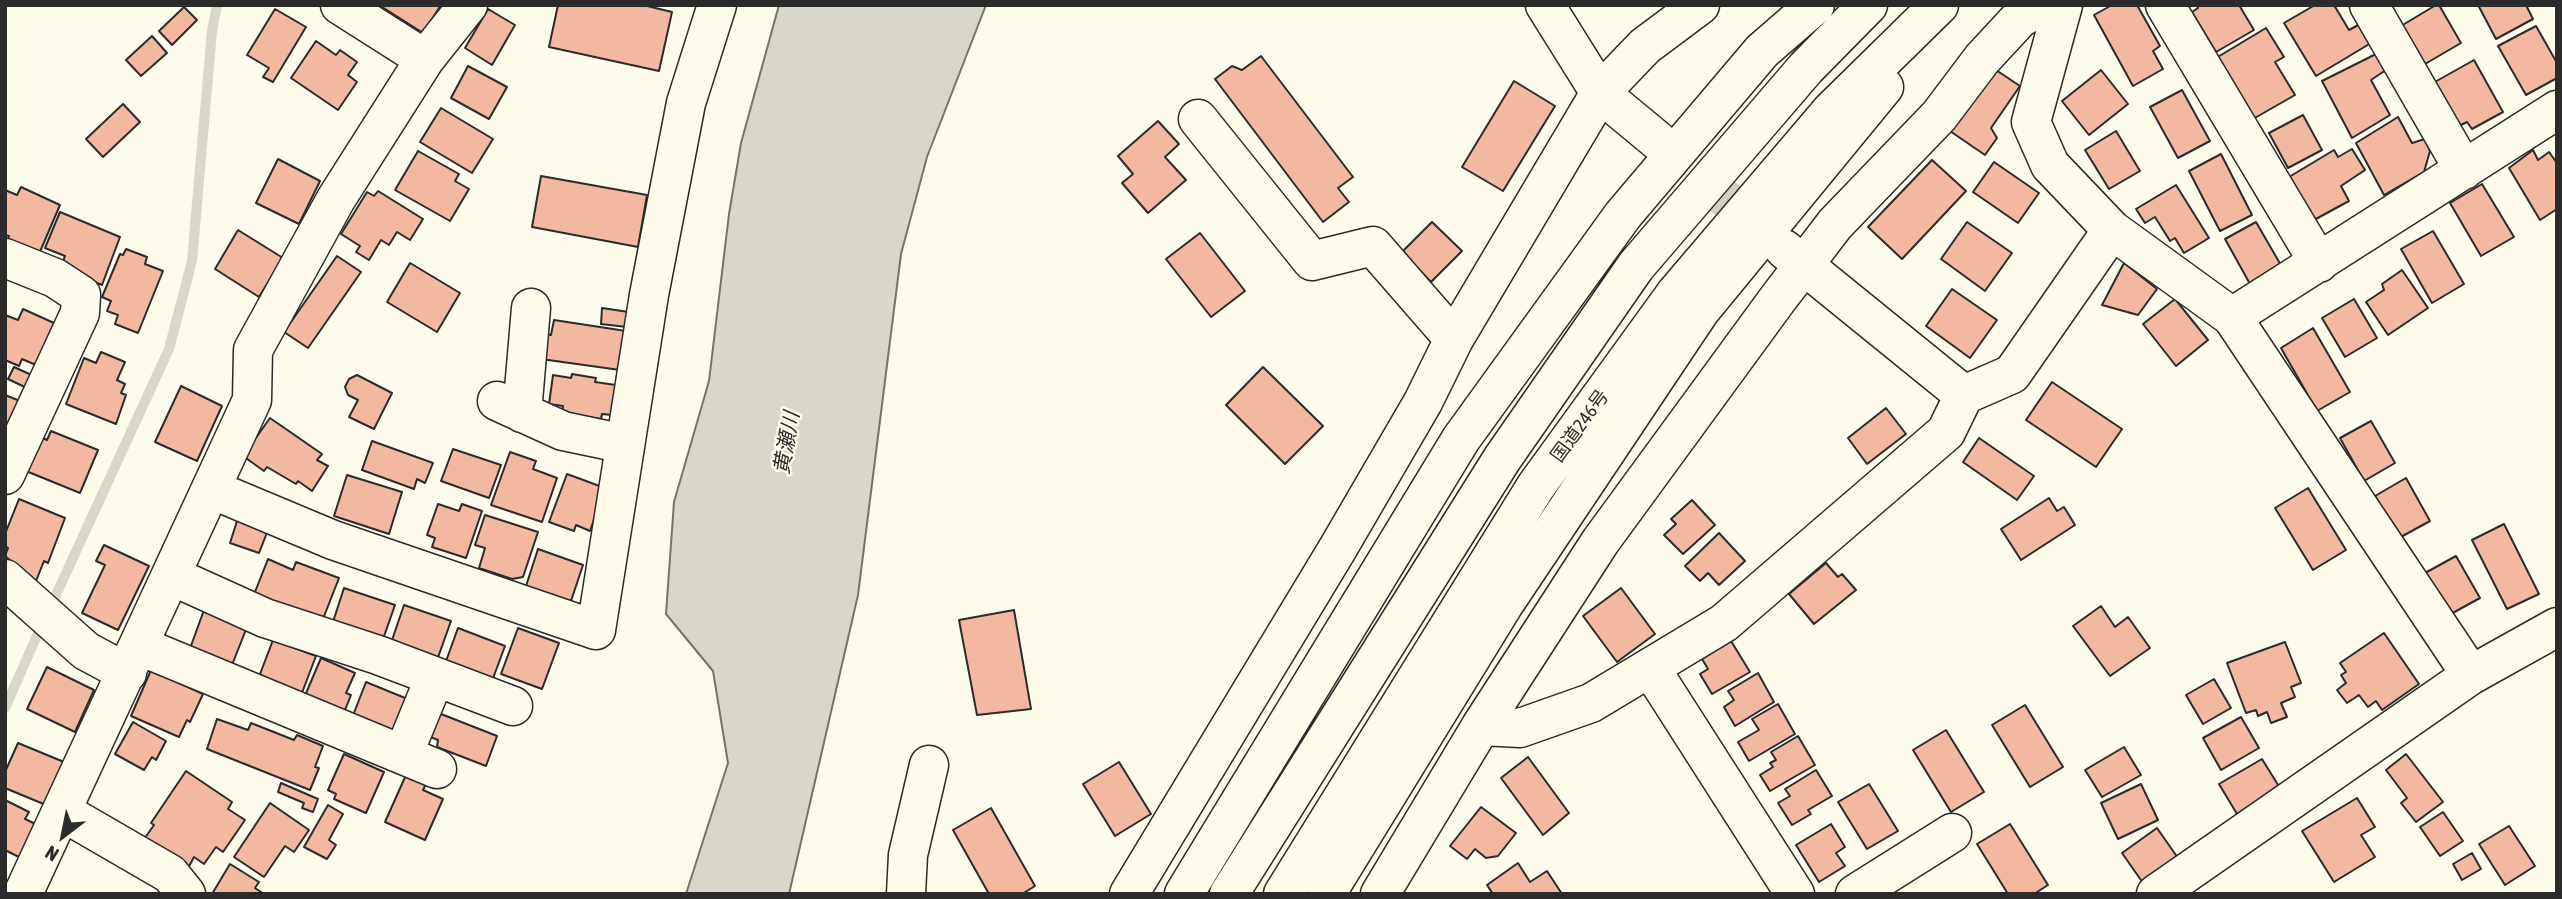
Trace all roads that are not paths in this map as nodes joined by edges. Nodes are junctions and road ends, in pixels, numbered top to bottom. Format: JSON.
{"nodes":[{"id":1,"x":340,"y":5,"type":"edge"},
{"id":2,"x":468,"y":5,"type":"edge"},
{"id":3,"x":718,"y":5,"type":"edge"},
{"id":4,"x":1545,"y":5,"type":"edge"},
{"id":5,"x":1700,"y":5,"type":"edge"},
{"id":6,"x":1815,"y":5,"type":"edge"},
{"id":7,"x":1868,"y":5,"type":"edge"},
{"id":8,"x":1940,"y":5,"type":"edge"},
{"id":9,"x":1948,"y":5,"type":"edge"},
{"id":10,"x":2044,"y":5,"type":"edge"},
{"id":11,"x":2063,"y":5,"type":"edge"},
{"id":12,"x":2165,"y":5,"type":"edge"},
{"id":13,"x":2370,"y":5,"type":"edge"},
{"id":14,"x":425,"y":59,"type":"junction"},
{"id":15,"x":1600,"y":93,"type":"junction"},
{"id":16,"x":2557,"y":110,"type":"edge"},
{"id":17,"x":1198,"y":120,"type":"dead end"},
{"id":18,"x":1658,"y":141,"type":"tunnel mouth"},
{"id":19,"x":2464,"y":170,"type":"junction"},
{"id":20,"x":2112,"y":230,"type":"junction"},
{"id":21,"x":5,"y":258,"type":"edge"},
{"id":22,"x":1793,"y":258,"type":"junction"},
{"id":23,"x":2319,"y":263,"type":"junction"},
{"id":24,"x":534,"y":308,"type":"dead end"},
{"id":25,"x":2232,"y":317,"type":"junction"},
{"id":26,"x":1454,"y":339,"type":"junction"},
{"id":27,"x":1964,"y":395,"type":"junction"},
{"id":28,"x":625,"y":444,"type":"junction"},
{"id":29,"x":5,"y":475,"type":"edge"},
{"id":30,"x":211,"y":489,"type":"junction"},
{"id":31,"x":172,"y":576,"type":"junction"},
{"id":32,"x":17,"y":589,"type":"edge"},
{"id":33,"x":2557,"y":627,"type":"edge"},
{"id":34,"x":133,"y":659,"type":"junction"},
{"id":35,"x":1651,"y":668,"type":"junction"},
{"id":36,"x":2471,"y":675,"type":"junction"},
{"id":37,"x":435,"y":677,"type":"junction"},
{"id":38,"x":513,"y":706,"type":"dead end"},
{"id":39,"x":1482,"y":726,"type":"junction"},
{"id":40,"x":929,"y":765,"type":"dead end"},
{"id":41,"x":63,"y":812,"type":"junction"},
{"id":42,"x":1952,"y":833,"type":"dead end"},
{"id":43,"x":23,"y":894,"type":"edge"},
{"id":44,"x":186,"y":894,"type":"edge"},
{"id":45,"x":906,"y":894,"type":"edge"},
{"id":46,"x":1129,"y":894,"type":"edge"},
{"id":47,"x":1184,"y":894,"type":"edge"},
{"id":48,"x":1229,"y":894,"type":"edge"},
{"id":49,"x":1283,"y":894,"type":"edge"},
{"id":50,"x":1326,"y":894,"type":"edge"},
{"id":51,"x":1380,"y":894,"type":"edge"},
{"id":52,"x":1795,"y":894,"type":"edge"},
{"id":53,"x":1854,"y":894,"type":"edge"},
{"id":54,"x":2156,"y":894,"type":"edge"}],
"edges":[{"from":1,"to":14,"type":"main road"},
{"from":2,"to":14,"type":"main road"},
{"from":3,"to":28,"type":"main road"},
{"from":4,"to":15,"type":"main road"},
{"from":5,"to":15,"type":"main road"},
{"from":6,"to":47,"type":"main road"},
{"from":7,"to":48,"type":"main road"},
{"from":8,"to":49,"type":"main road","name":"国道246号"},
{"from":9,"to":50,"type":"main road"},
{"from":10,"to":22,"type":"main road"},
{"from":11,"to":20,"type":"main road"},
{"from":12,"to":23,"type":"main road"},
{"from":13,"to":19,"type":"main road"},
{"from":14,"to":30,"type":"main road"},
{"from":15,"to":18,"type":"main road"},
{"from":15,"to":26,"type":"main road"},
{"from":16,"to":19,"type":"main road"},
{"from":17,"to":26,"type":"main road"},
{"from":19,"to":23,"type":"main road"},
{"from":20,"to":25,"type":"main road"},
{"from":20,"to":27,"type":"main road"},
{"from":21,"to":29,"type":"main road"},
{"from":22,"to":27,"type":"main road"},
{"from":22,"to":39,"type":"main road"},
{"from":23,"to":25,"type":"main road"},
{"from":24,"to":28,"type":"main road"},
{"from":25,"to":36,"type":"main road"},
{"from":26,"to":46,"type":"main road"},
{"from":27,"to":35,"type":"main road"},
{"from":28,"to":30,"type":"main road"},
{"from":30,"to":31,"type":"main road"},
{"from":31,"to":34,"type":"main road"},
{"from":31,"to":37,"type":"main road"},
{"from":32,"to":34,"type":"main road"},
{"from":33,"to":36,"type":"main road"},
{"from":34,"to":37,"type":"main road"},
{"from":34,"to":41,"type":"main road"},
{"from":35,"to":39,"type":"main road"},
{"from":35,"to":52,"type":"main road"},
{"from":36,"to":54,"type":"main road"},
{"from":37,"to":38,"type":"main road"},
{"from":39,"to":51,"type":"main road"},
{"from":40,"to":45,"type":"main road"},
{"from":41,"to":43,"type":"main road"},
{"from":41,"to":44,"type":"main road"},
{"from":42,"to":53,"type":"main road"}]}
